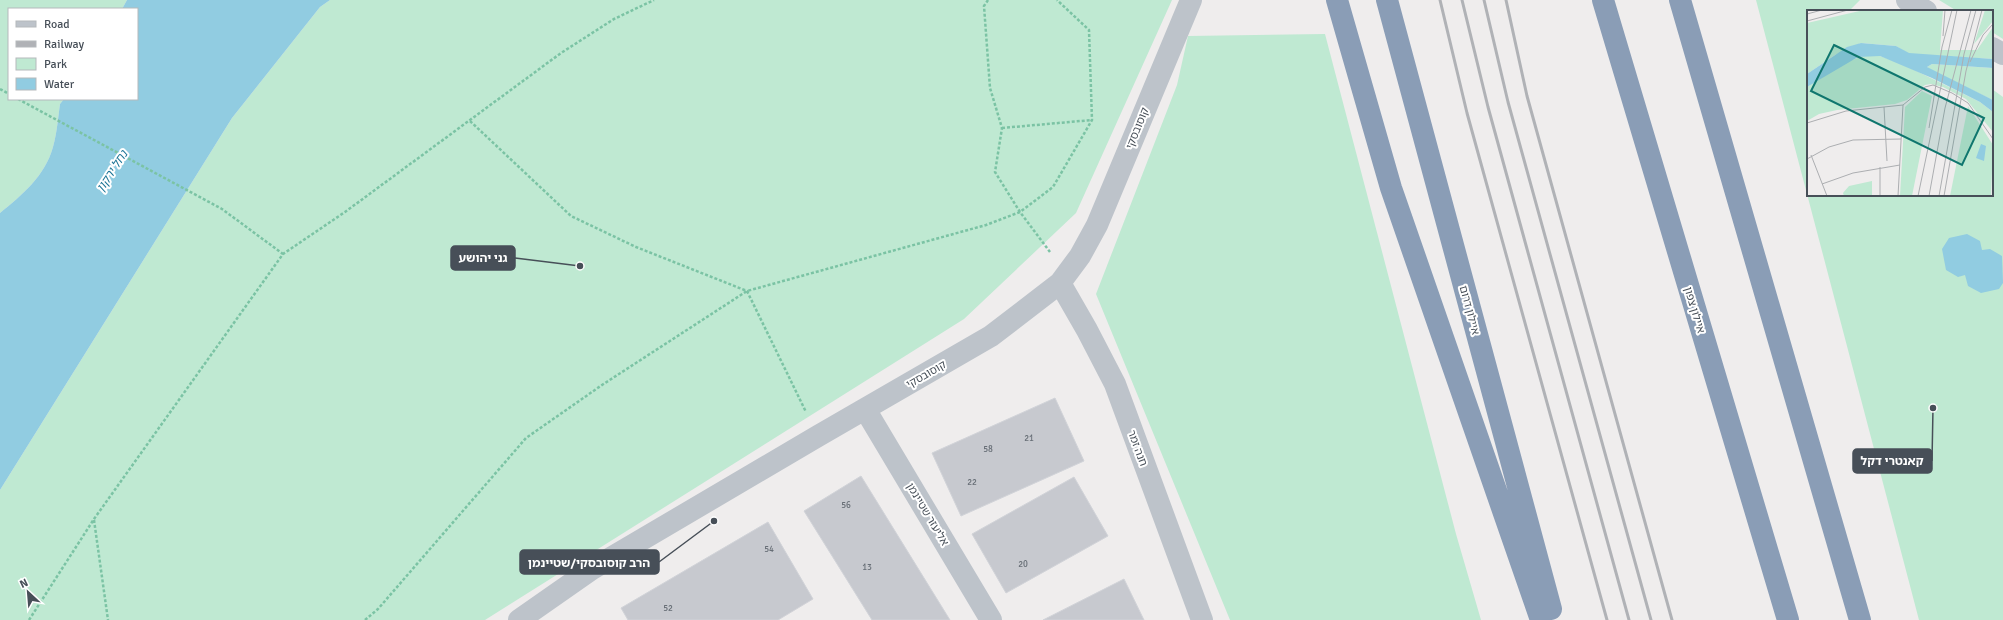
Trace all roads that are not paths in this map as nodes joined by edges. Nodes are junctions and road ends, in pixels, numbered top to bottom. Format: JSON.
{"nodes":[{"id":1,"x":1191,"y":0,"type":"edge"},
{"id":2,"x":1337,"y":0,"type":"edge"},
{"id":3,"x":1387,"y":0,"type":"edge"},
{"id":4,"x":1603,"y":0,"type":"edge"},
{"id":5,"x":1680,"y":0,"type":"edge"},
{"id":6,"x":1907,"y":0,"type":"edge"},
{"id":7,"x":1924,"y":10,"type":"edge"},
{"id":8,"x":1993,"y":49,"type":"edge"},
{"id":9,"x":2003,"y":54,"type":"edge"},
{"id":10,"x":1063,"y":278,"type":"junction"},
{"id":11,"x":865,"y":409,"type":"junction"},
{"id":12,"x":519,"y":620,"type":"edge"},
{"id":13,"x":991,"y":620,"type":"edge"},
{"id":14,"x":1202,"y":620,"type":"edge"},
{"id":15,"x":1541,"y":620,"type":"edge"},
{"id":16,"x":1554,"y":620,"type":"edge"},
{"id":17,"x":1788,"y":620,"type":"edge"},
{"id":18,"x":1860,"y":620,"type":"edge"}],
"edges":[{"from":1,"to":10,"type":"street","name":"קוסובסקי"},
{"from":2,"to":15,"type":"highway"},
{"from":3,"to":16,"type":"highway","name":"איילון דרום"},
{"from":4,"to":17,"type":"highway","name":"איילון צפון"},
{"from":5,"to":18,"type":"highway"},
{"from":6,"to":7,"type":"street"},
{"from":8,"to":9,"type":"street"},
{"from":10,"to":11,"type":"street","name":"קוסובסקי"},
{"from":10,"to":14,"type":"street","name":"חנה זמר"},
{"from":11,"to":12,"type":"street","name":"קוסובסקי"},
{"from":11,"to":13,"type":"street","name":"אליעזר שטיינמן"}]}
